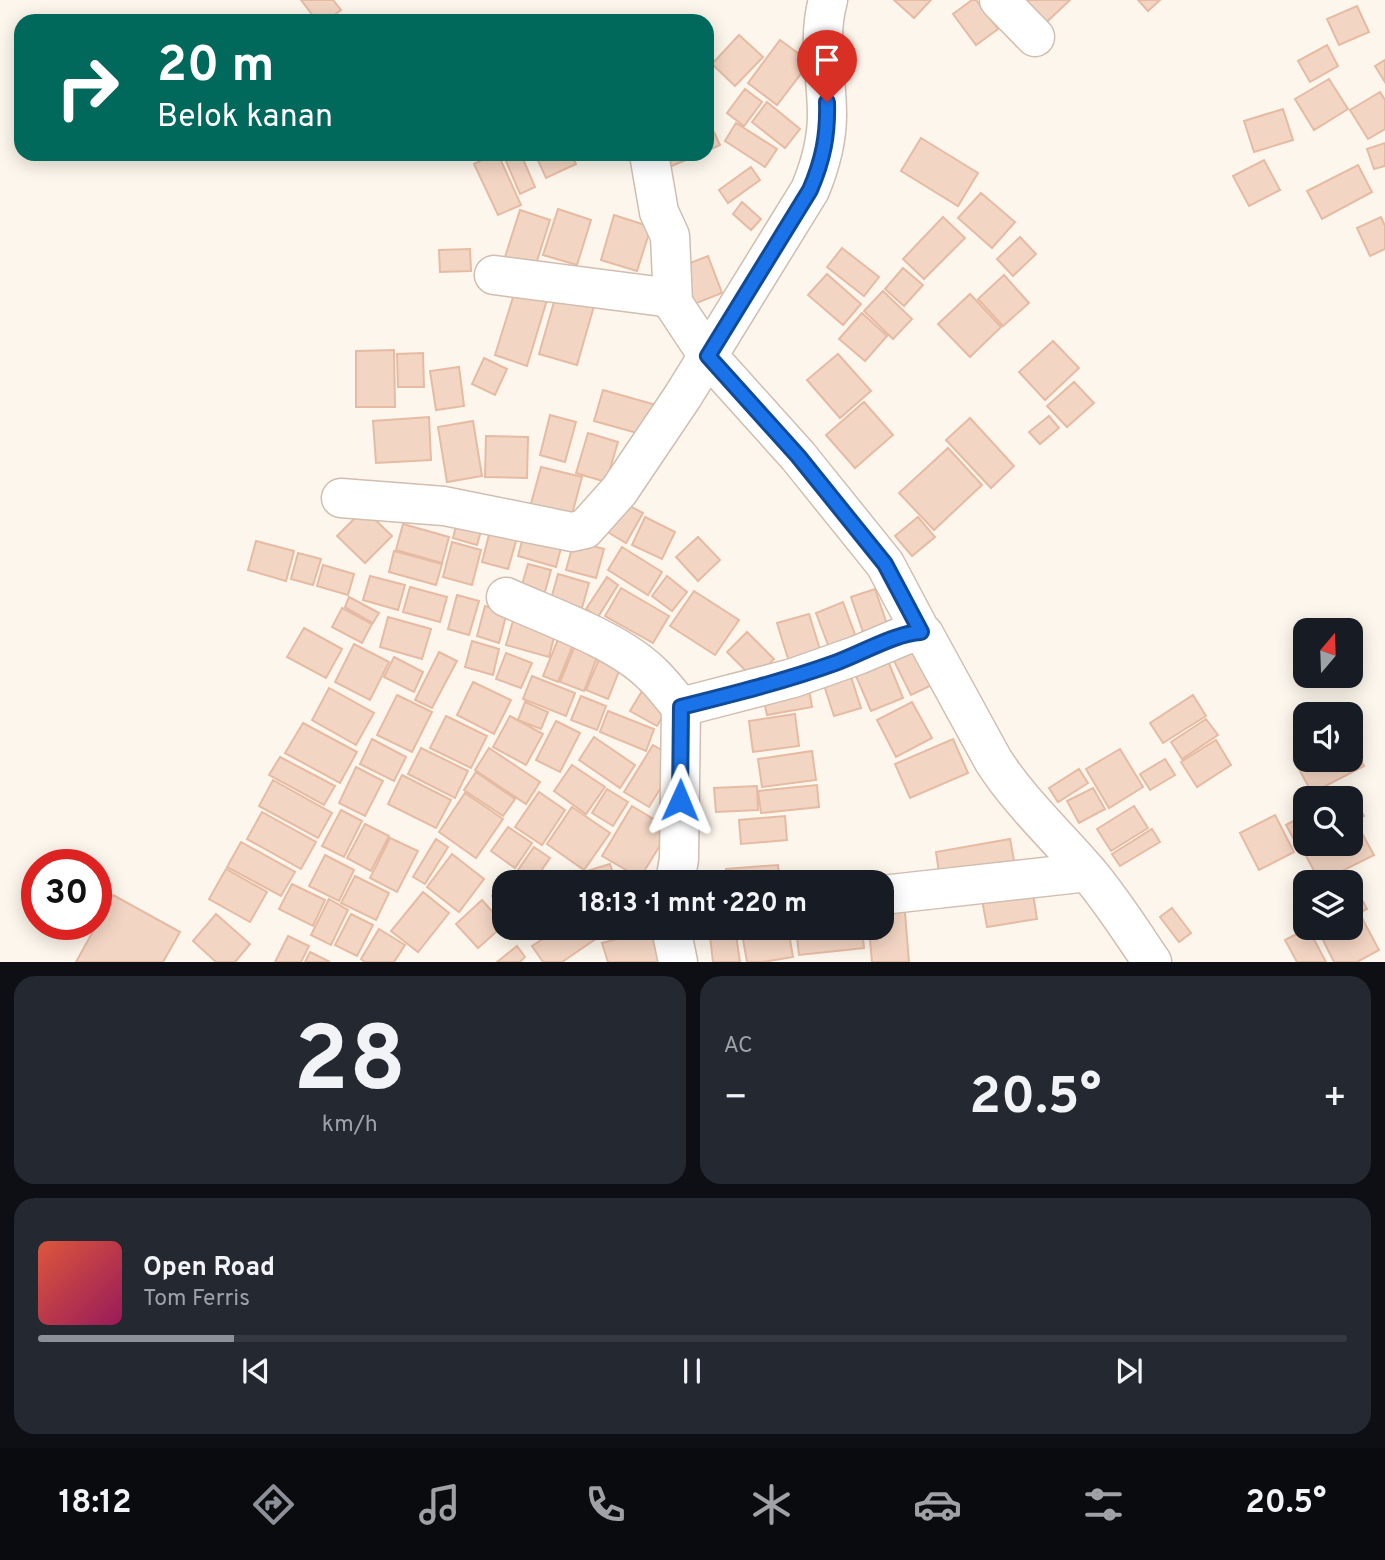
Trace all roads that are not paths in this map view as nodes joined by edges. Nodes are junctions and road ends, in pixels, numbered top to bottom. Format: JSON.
{"nodes":[{"id":1,"x":828,"y":0,"type":"edge"},
{"id":2,"x":999,"y":0,"type":"edge"},
{"id":3,"x":1035,"y":37,"type":"dead end"},
{"id":4,"x":650,"y":161,"type":"edge"},
{"id":5,"x":494,"y":275,"type":"dead end"},
{"id":6,"x":673,"y":303,"type":"junction"},
{"id":7,"x":708,"y":356,"type":"junction"},
{"id":8,"x":341,"y":498,"type":"dead end"},
{"id":9,"x":506,"y":597,"type":"dead end"},
{"id":10,"x":921,"y":632,"type":"junction"},
{"id":11,"x":681,"y":707,"type":"junction"},
{"id":12,"x":678,"y":870,"type":"edge"},
{"id":13,"x":1088,"y":872,"type":"junction"},
{"id":14,"x":894,"y":894,"type":"edge"},
{"id":15,"x":674,"y":940,"type":"edge"},
{"id":16,"x":678,"y":961,"type":"edge"},
{"id":17,"x":1152,"y":961,"type":"edge"}],
"edges":[{"from":1,"to":7,"type":"street"},
{"from":2,"to":3,"type":"street"},
{"from":4,"to":6,"type":"street"},
{"from":5,"to":6,"type":"street"},
{"from":6,"to":7,"type":"street"},
{"from":7,"to":8,"type":"street"},
{"from":7,"to":10,"type":"street"},
{"from":9,"to":11,"type":"street"},
{"from":10,"to":11,"type":"street"},
{"from":10,"to":13,"type":"street"},
{"from":11,"to":12,"type":"street"},
{"from":13,"to":14,"type":"street"},
{"from":13,"to":17,"type":"street"},
{"from":15,"to":16,"type":"street"}]}
